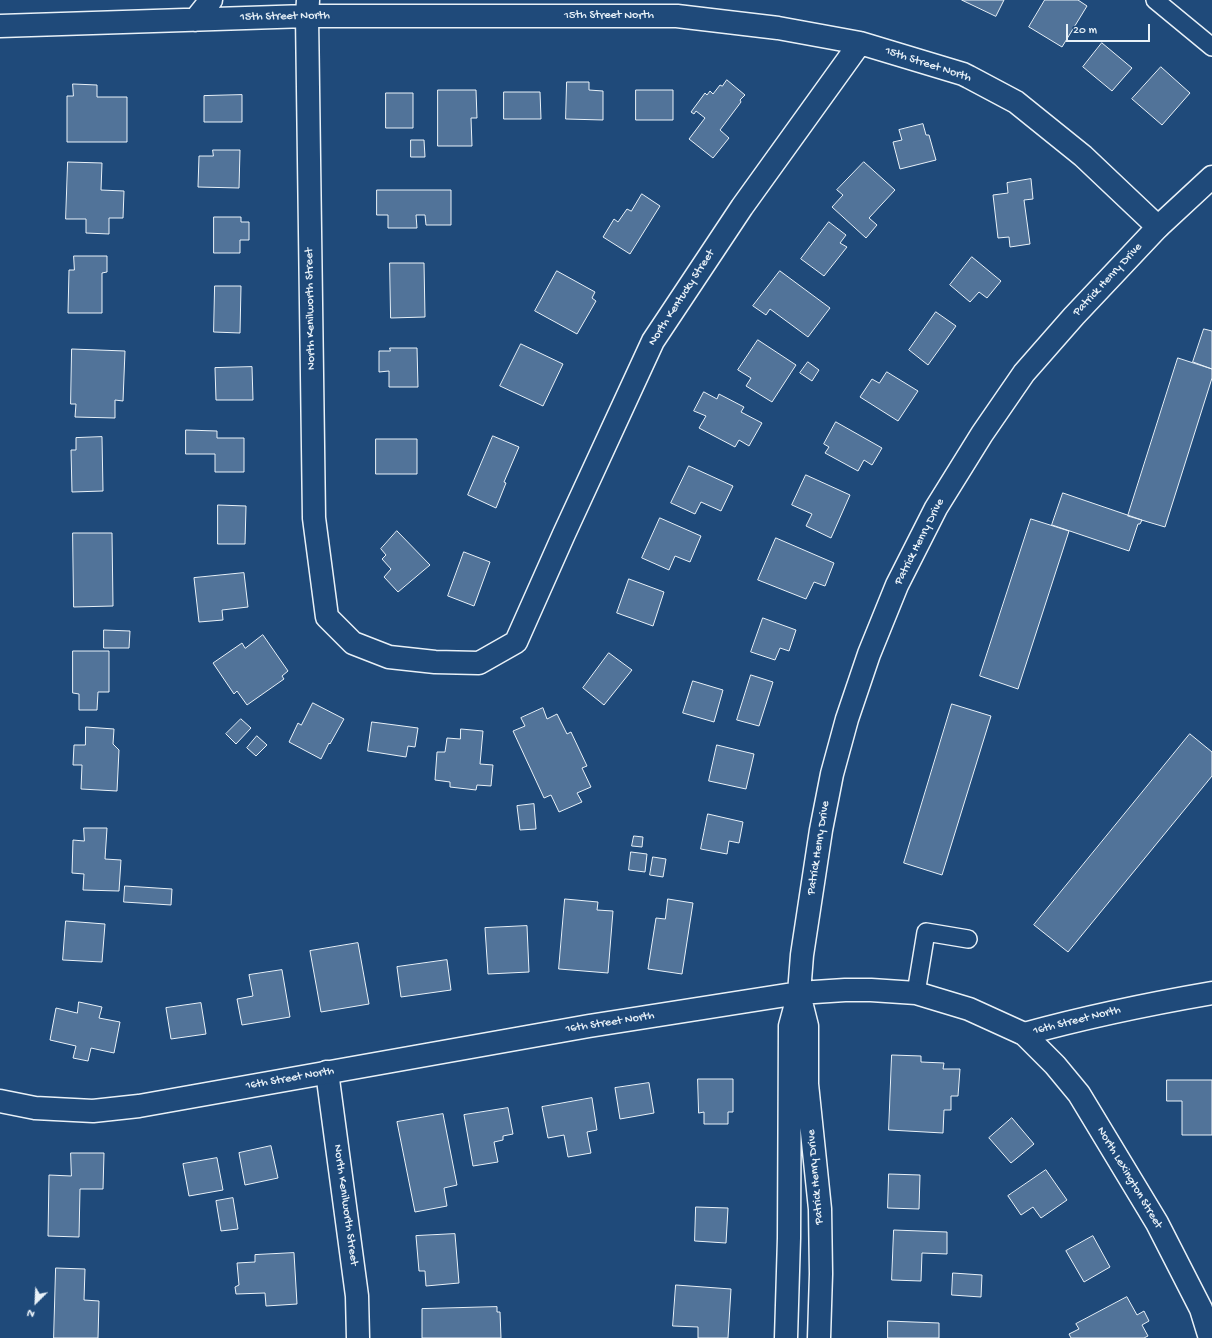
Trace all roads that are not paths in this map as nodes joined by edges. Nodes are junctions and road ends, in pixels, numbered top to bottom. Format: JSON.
{"nodes":[{"id":1,"x":211,"y":0,"type":"edge"},
{"id":2,"x":1155,"y":0,"type":"edge"},
{"id":3,"x":307,"y":8,"type":"edge"},
{"id":4,"x":195,"y":20,"type":"junction"},
{"id":5,"x":0,"y":26,"type":"edge"},
{"id":6,"x":860,"y":43,"type":"junction"},
{"id":7,"x":1212,"y":47,"type":"edge"},
{"id":8,"x":1212,"y":177,"type":"edge"},
{"id":9,"x":1158,"y":227,"type":"junction"},
{"id":10,"x":516,"y":642,"type":"joint"},
{"id":11,"x":968,"y":939,"type":"dead end"},
{"id":12,"x":799,"y":993,"type":"junction"},
{"id":13,"x":916,"y":993,"type":"junction"},
{"id":14,"x":1212,"y":993,"type":"edge"},
{"id":15,"x":1024,"y":1034,"type":"junction"},
{"id":16,"x":327,"y":1072,"type":"junction"},
{"id":17,"x":0,"y":1101,"type":"edge"},
{"id":18,"x":358,"y":1338,"type":"edge"},
{"id":19,"x":786,"y":1338,"type":"edge"},
{"id":20,"x":819,"y":1338,"type":"edge"},
{"id":21,"x":1210,"y":1338,"type":"edge"}],
"edges":[{"from":1,"to":4,"type":"street"},
{"from":2,"to":7,"type":"lane"},
{"from":3,"to":4,"type":"street","name":"15th Street North"},
{"from":3,"to":6,"type":"street","name":"15th Street North"},
{"from":3,"to":10,"type":"street","name":"North Kenilworth Street"},
{"from":4,"to":5,"type":"street","name":"15th Street North"},
{"from":6,"to":9,"type":"street","name":"15th Street North"},
{"from":6,"to":10,"type":"street","name":"North Kentucky Street"},
{"from":8,"to":9,"type":"street","name":"Patrick Henry Drive"},
{"from":9,"to":12,"type":"street","name":"Patrick Henry Drive"},
{"from":11,"to":13,"type":"lane"},
{"from":12,"to":13,"type":"street","name":"16th Street North"},
{"from":12,"to":16,"type":"street","name":"16th Street North"},
{"from":12,"to":19,"type":"street","name":"Patrick Henry Drive"},
{"from":12,"to":20,"type":"street","name":"Patrick Henry Drive"},
{"from":13,"to":15,"type":"street","name":"16th Street North"},
{"from":14,"to":15,"type":"street","name":"16th Street North"},
{"from":15,"to":21,"type":"street","name":"North Lexington Street"},
{"from":16,"to":17,"type":"street","name":"16th Street North"},
{"from":16,"to":18,"type":"street","name":"North Kenilworth Street"}]}
